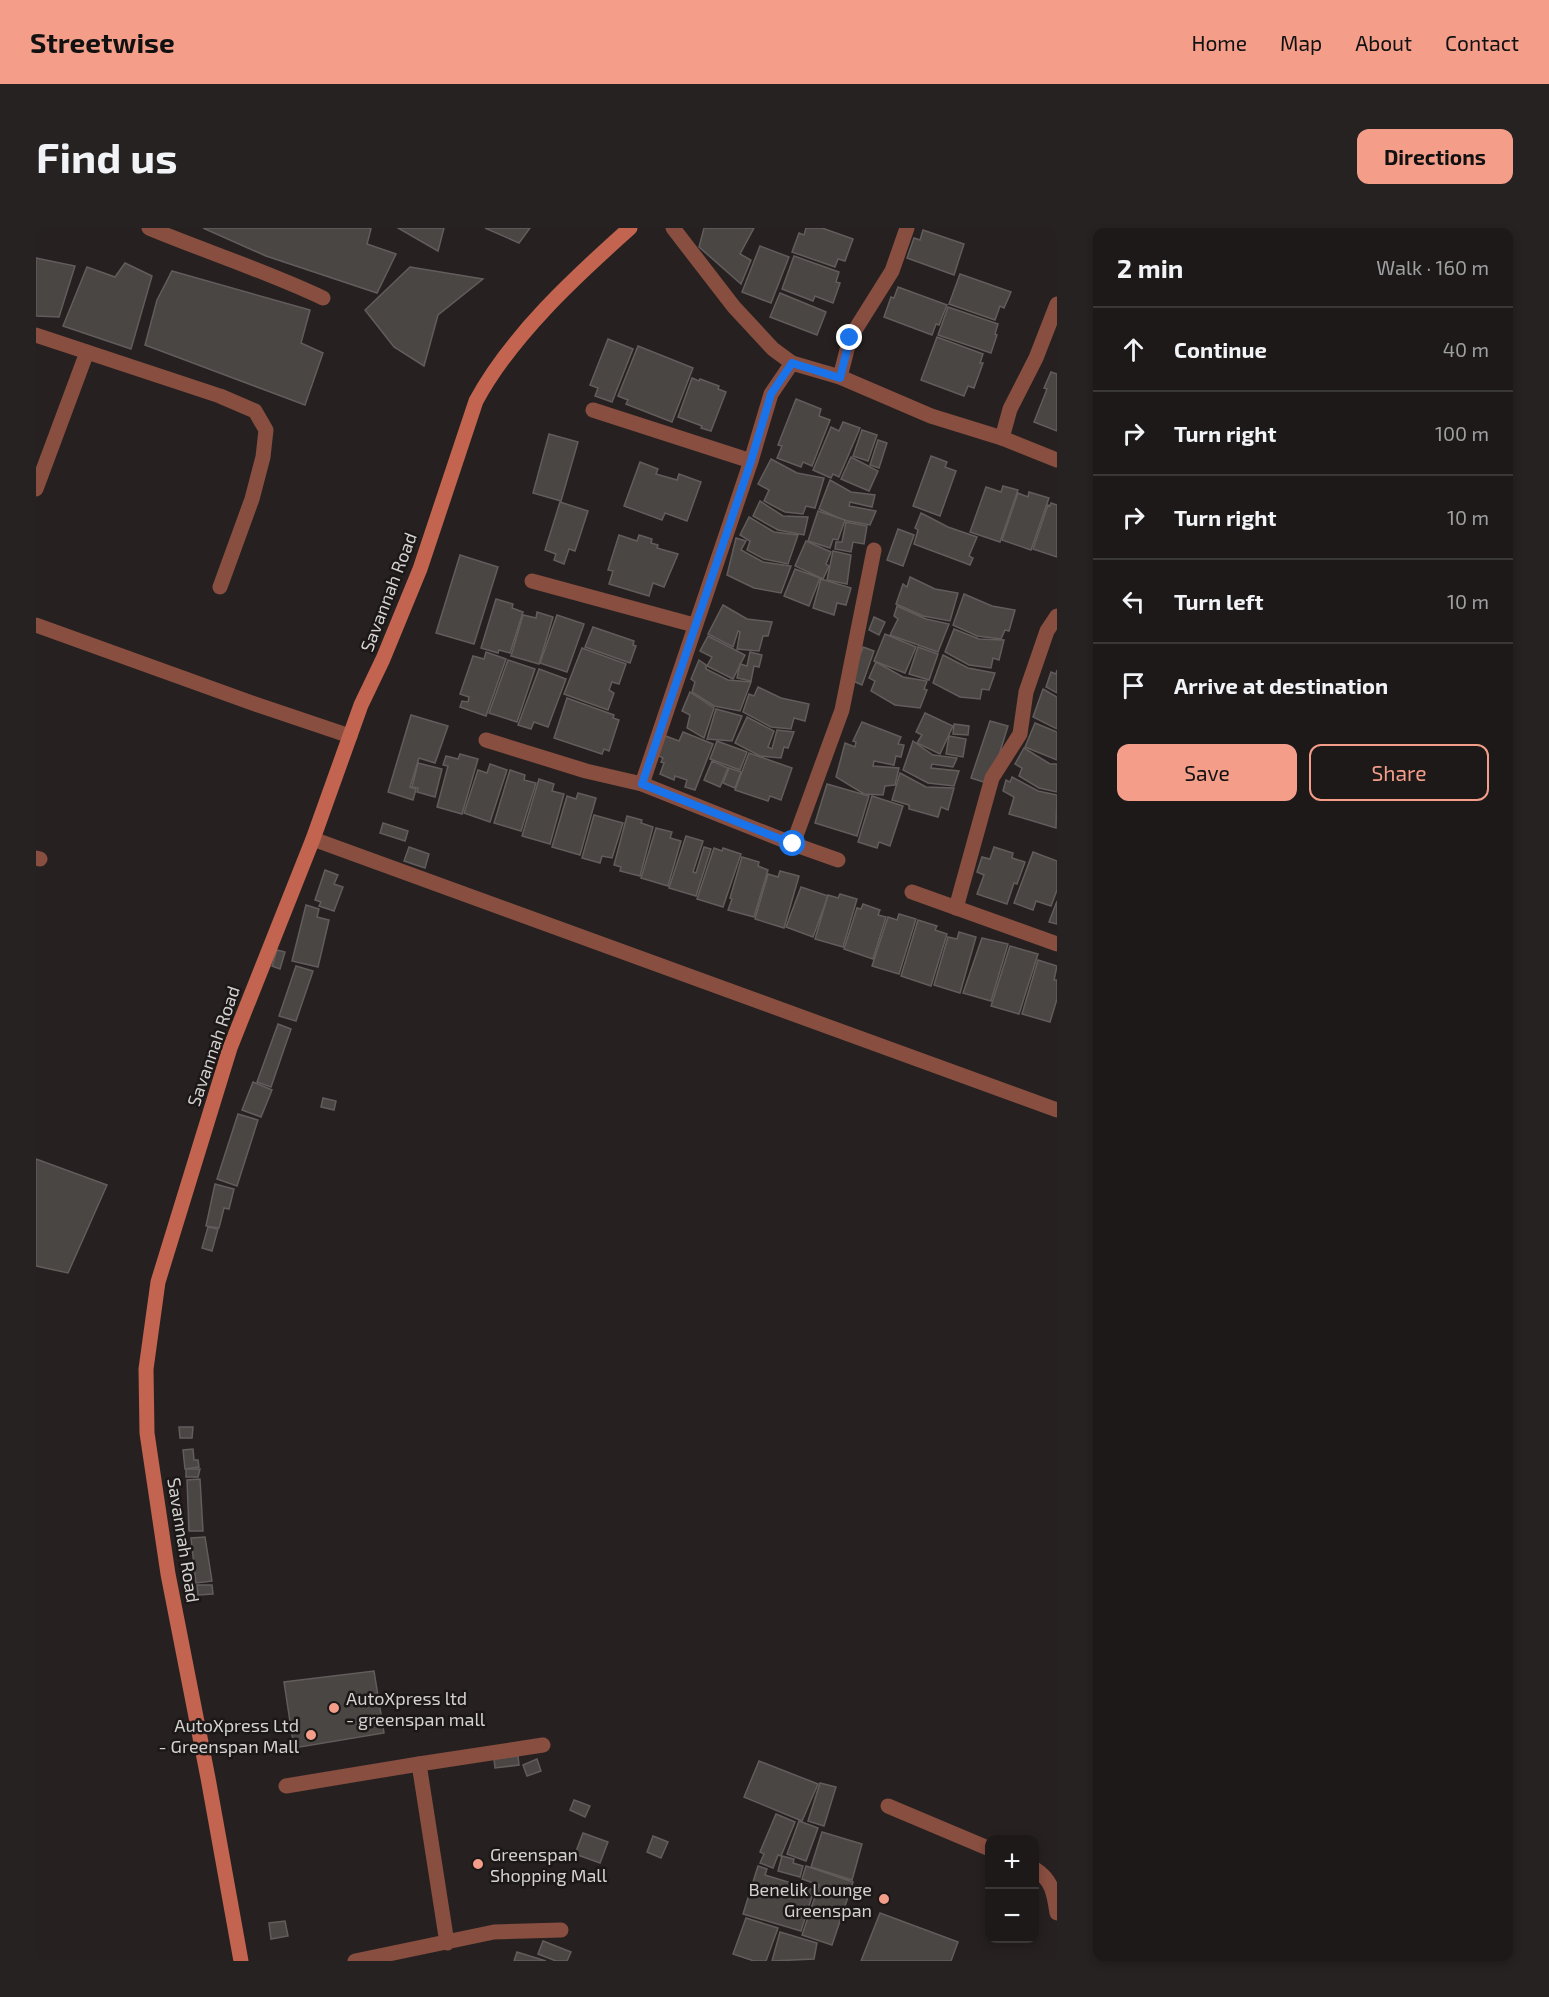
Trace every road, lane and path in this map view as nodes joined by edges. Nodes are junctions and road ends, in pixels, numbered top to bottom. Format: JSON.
{"nodes":[{"id":1,"x":149,"y":228,"type":"edge"},
{"id":2,"x":630,"y":228,"type":"edge"},
{"id":3,"x":673,"y":228,"type":"edge"},
{"id":4,"x":907,"y":228,"type":"edge"},
{"id":5,"x":322,"y":298,"type":"dead end"},
{"id":6,"x":1057,"y":304,"type":"edge"},
{"id":7,"x":36,"y":334,"type":"edge"},
{"id":8,"x":87,"y":352,"type":"junction"},
{"id":9,"x":792,"y":363,"type":"junction"},
{"id":10,"x":840,"y":378,"type":"junction"},
{"id":11,"x":593,"y":410,"type":"dead end"},
{"id":12,"x":1002,"y":438,"type":"junction"},
{"id":13,"x":1057,"y":460,"type":"edge"},
{"id":14,"x":751,"y":461,"type":"junction"},
{"id":15,"x":36,"y":489,"type":"edge"},
{"id":16,"x":874,"y":550,"type":"dead end"},
{"id":17,"x":532,"y":581,"type":"dead end"},
{"id":18,"x":220,"y":587,"type":"dead end"},
{"id":19,"x":1057,"y":616,"type":"edge"},
{"id":20,"x":694,"y":625,"type":"junction"},
{"id":21,"x":36,"y":626,"type":"edge"},
{"id":22,"x":350,"y":736,"type":"junction"},
{"id":23,"x":486,"y":740,"type":"dead end"},
{"id":24,"x":642,"y":784,"type":"junction"},
{"id":25,"x":313,"y":840,"type":"junction"},
{"id":26,"x":793,"y":844,"type":"junction"},
{"id":27,"x":838,"y":860,"type":"dead end"},
{"id":28,"x":912,"y":892,"type":"dead end"},
{"id":29,"x":956,"y":908,"type":"junction"},
{"id":30,"x":1057,"y":944,"type":"edge"},
{"id":31,"x":1057,"y":1110,"type":"edge"},
{"id":32,"x":543,"y":1745,"type":"dead end"},
{"id":33,"x":419,"y":1764,"type":"junction"},
{"id":34,"x":286,"y":1786,"type":"dead end"},
{"id":35,"x":888,"y":1806,"type":"dead end"},
{"id":36,"x":985,"y":1847,"type":"edge"},
{"id":37,"x":1039,"y":1871,"type":"edge"},
{"id":38,"x":1057,"y":1913,"type":"edge"},
{"id":39,"x":561,"y":1930,"type":"dead end"},
{"id":40,"x":447,"y":1943,"type":"junction"},
{"id":41,"x":241,"y":1961,"type":"edge"},
{"id":42,"x":355,"y":1961,"type":"edge"}],
"edges":[{"from":1,"to":5,"type":"street"},
{"from":2,"to":22,"type":"main road","name":"Savannah Road"},
{"from":3,"to":9,"type":"street"},
{"from":4,"to":10,"type":"street"},
{"from":6,"to":12,"type":"street"},
{"from":7,"to":8,"type":"street"},
{"from":8,"to":15,"type":"street"},
{"from":8,"to":18,"type":"street"},
{"from":9,"to":10,"type":"street"},
{"from":9,"to":14,"type":"street"},
{"from":10,"to":12,"type":"street"},
{"from":11,"to":14,"type":"street"},
{"from":12,"to":13,"type":"street"},
{"from":14,"to":20,"type":"street"},
{"from":16,"to":26,"type":"street"},
{"from":17,"to":20,"type":"street"},
{"from":19,"to":29,"type":"street"},
{"from":20,"to":24,"type":"street"},
{"from":21,"to":22,"type":"street"},
{"from":22,"to":25,"type":"main road","name":"Savannah Road"},
{"from":23,"to":24,"type":"street"},
{"from":24,"to":26,"type":"street"},
{"from":25,"to":31,"type":"street"},
{"from":25,"to":41,"type":"main road","name":"Savannah Road"},
{"from":26,"to":27,"type":"street"},
{"from":28,"to":29,"type":"street"},
{"from":29,"to":30,"type":"street"},
{"from":32,"to":33,"type":"street"},
{"from":33,"to":34,"type":"street"},
{"from":33,"to":40,"type":"street"},
{"from":35,"to":36,"type":"street"},
{"from":37,"to":38,"type":"street"},
{"from":39,"to":40,"type":"street"},
{"from":40,"to":42,"type":"street"}]}
